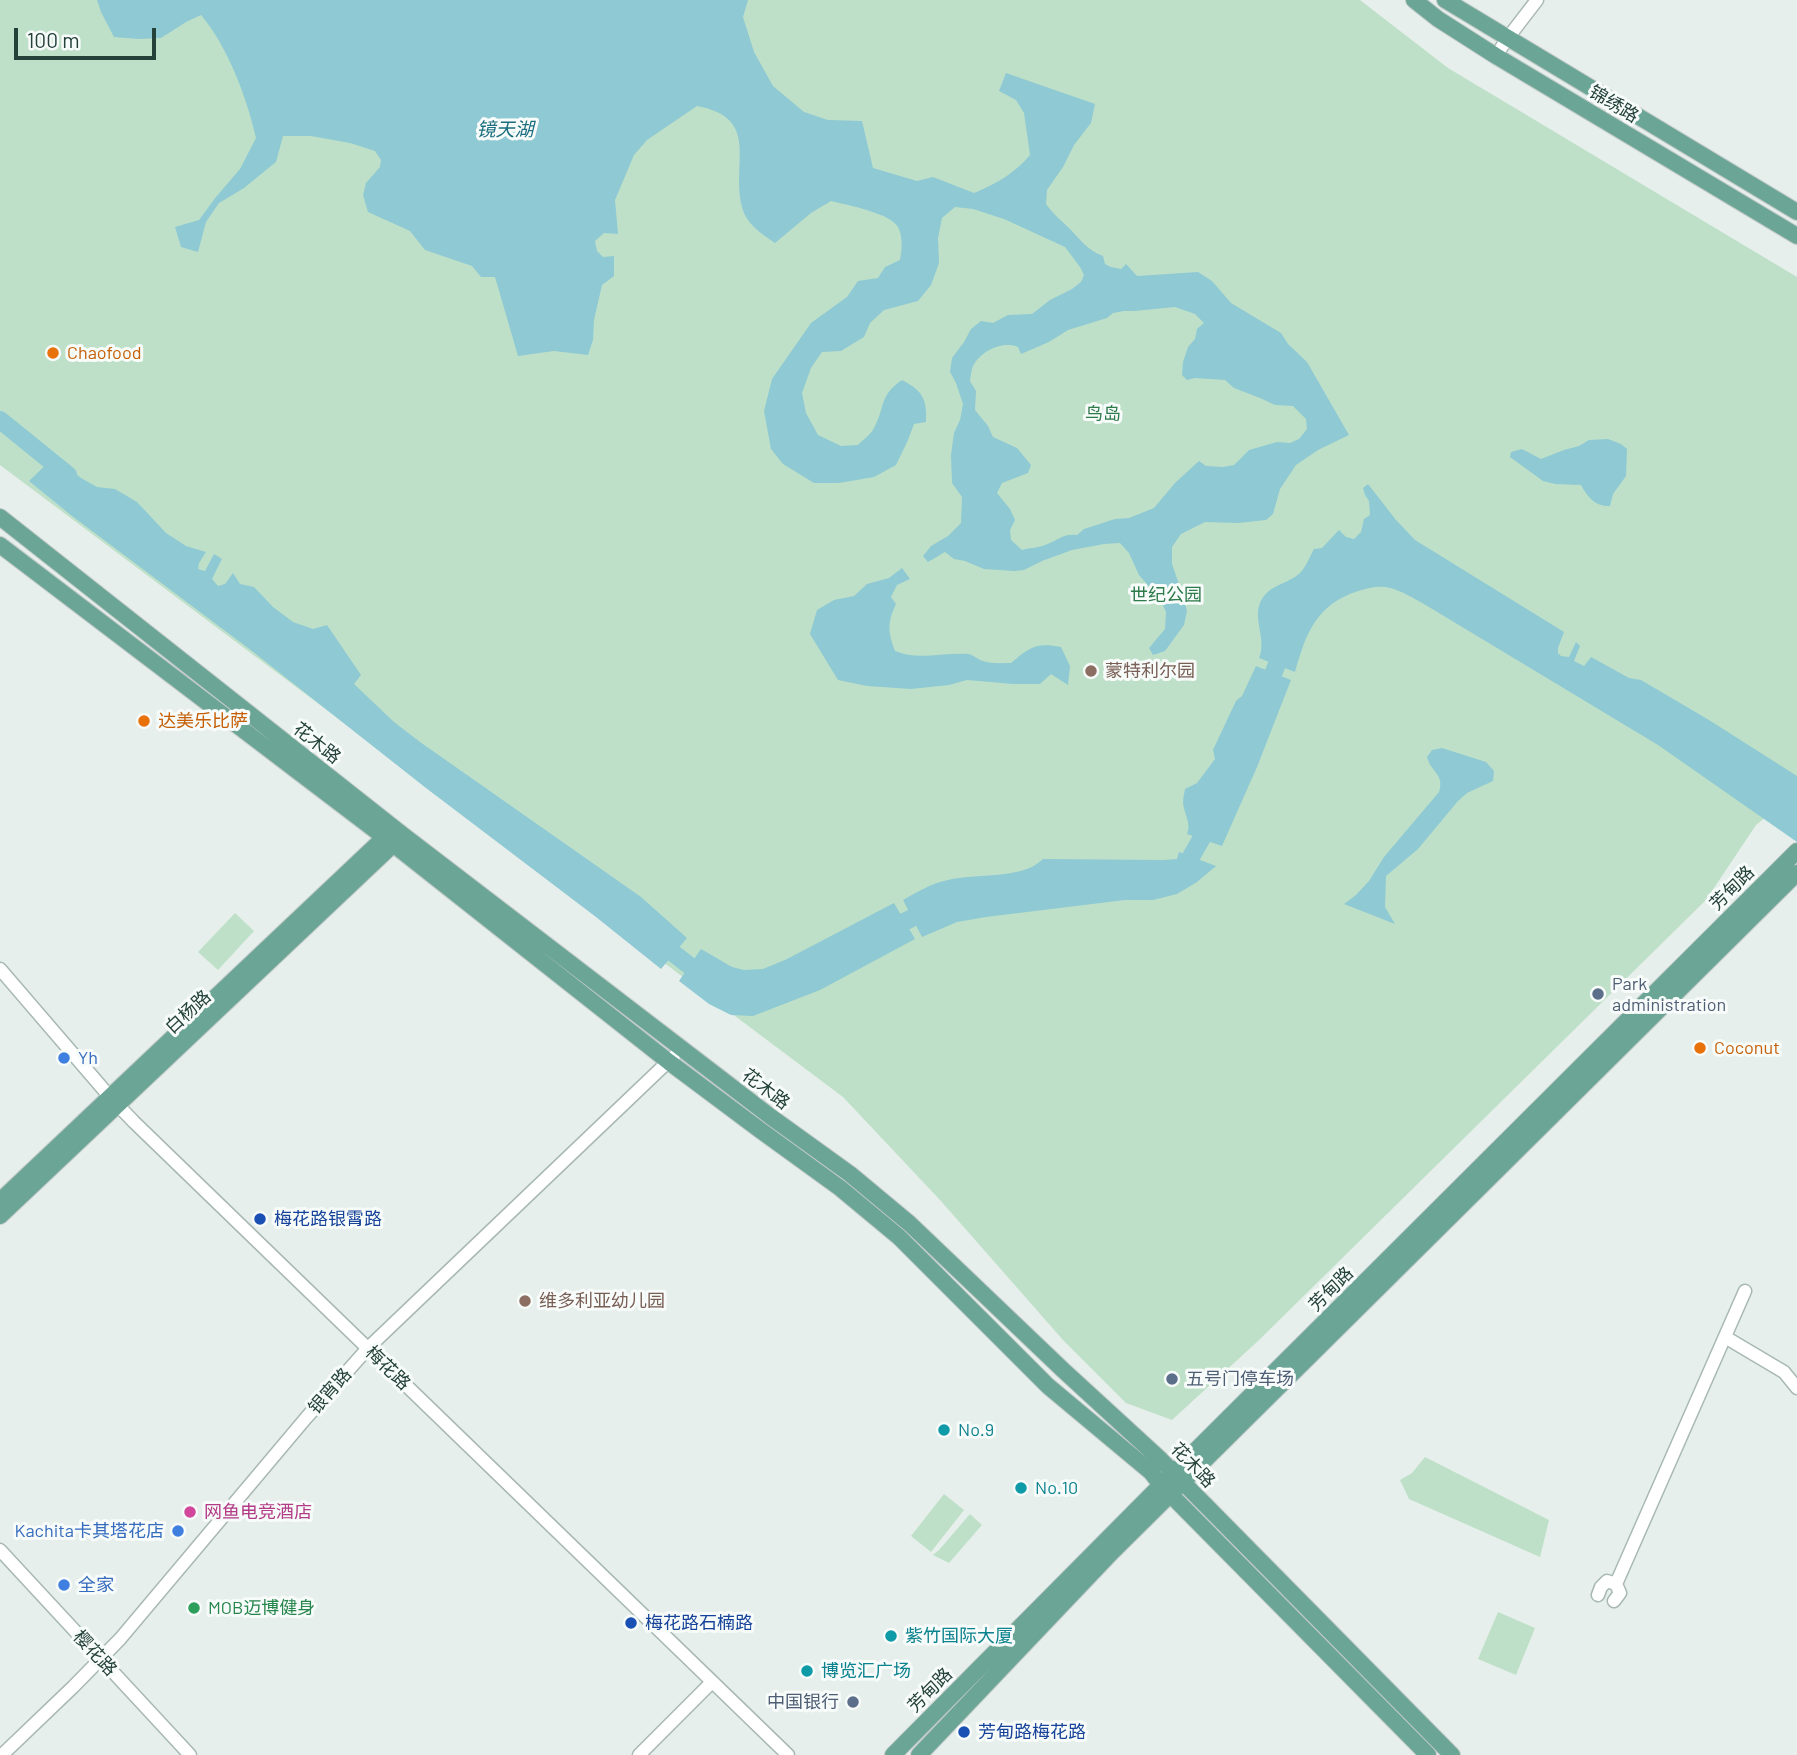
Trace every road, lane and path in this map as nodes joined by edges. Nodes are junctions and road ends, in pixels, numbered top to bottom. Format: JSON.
{"nodes":[{"id":1,"x":1414,"y":0,"type":"edge"},
{"id":2,"x":1445,"y":0,"type":"edge"},
{"id":3,"x":1538,"y":0,"type":"edge"},
{"id":4,"x":1507,"y":38,"type":"junction"},
{"id":5,"x":1496,"y":56,"type":"junction"},
{"id":6,"x":1797,"y":212,"type":"edge"},
{"id":7,"x":1797,"y":236,"type":"edge"},
{"id":8,"x":0,"y":517,"type":"edge"},
{"id":9,"x":0,"y":545,"type":"edge"},
{"id":10,"x":394,"y":836,"type":"junction"},
{"id":11,"x":1795,"y":854,"type":"edge"},
{"id":12,"x":1797,"y":873,"type":"edge"},
{"id":13,"x":0,"y":969,"type":"edge"},
{"id":14,"x":682,"y":1049,"type":"junction"},
{"id":15,"x":668,"y":1062,"type":"junction"},
{"id":16,"x":114,"y":1101,"type":"junction"},
{"id":17,"x":0,"y":1201,"type":"edge"},
{"id":18,"x":0,"y":1216,"type":"edge"},
{"id":19,"x":1745,"y":1291,"type":"dead end"},
{"id":20,"x":1725,"y":1337,"type":"junction"},
{"id":21,"x":368,"y":1348,"type":"junction"},
{"id":22,"x":1797,"y":1388,"type":"edge"},
{"id":23,"x":1172,"y":1483,"type":"junction"},
{"id":24,"x":0,"y":1550,"type":"edge"},
{"id":25,"x":1616,"y":1584,"type":"junction"},
{"id":26,"x":1598,"y":1595,"type":"dead end"},
{"id":27,"x":1614,"y":1601,"type":"dead end"},
{"id":28,"x":101,"y":1660,"type":"junction"},
{"id":29,"x":712,"y":1682,"type":"junction"},
{"id":30,"x":2,"y":1755,"type":"edge"},
{"id":31,"x":190,"y":1755,"type":"edge"},
{"id":32,"x":639,"y":1755,"type":"edge"},
{"id":33,"x":788,"y":1755,"type":"edge"},
{"id":34,"x":893,"y":1755,"type":"edge"},
{"id":35,"x":919,"y":1755,"type":"edge"},
{"id":36,"x":1428,"y":1755,"type":"edge"},
{"id":37,"x":1452,"y":1755,"type":"edge"}],
"edges":[{"from":1,"to":5,"type":"main road","name":"锦绣路"},
{"from":2,"to":4,"type":"main road","name":"锦绣路"},
{"from":3,"to":4,"type":"street"},
{"from":4,"to":5,"type":"street"},
{"from":4,"to":6,"type":"main road","name":"锦绣路"},
{"from":5,"to":7,"type":"main road","name":"锦绣路"},
{"from":8,"to":10,"type":"main road","name":"花木路"},
{"from":9,"to":10,"type":"main road","name":"花木路"},
{"from":10,"to":14,"type":"main road","name":"花木路"},
{"from":10,"to":15,"type":"main road","name":"花木路"},
{"from":10,"to":16,"type":"main road","name":"白杨路"},
{"from":11,"to":23,"type":"main road","name":"芳甸路"},
{"from":12,"to":23,"type":"main road","name":"芳甸路"},
{"from":13,"to":16,"type":"street","name":"梅花路"},
{"from":14,"to":15,"type":"street","name":"银宵路"},
{"from":14,"to":23,"type":"main road","name":"花木路"},
{"from":15,"to":21,"type":"street","name":"银宵路"},
{"from":15,"to":23,"type":"main road","name":"花木路"},
{"from":16,"to":17,"type":"main road","name":"白杨路"},
{"from":16,"to":18,"type":"main road","name":"白杨路"},
{"from":16,"to":21,"type":"street","name":"梅花路"},
{"from":19,"to":20,"type":"street"},
{"from":20,"to":22,"type":"street"},
{"from":20,"to":25,"type":"street"},
{"from":21,"to":28,"type":"street","name":"银宵路"},
{"from":21,"to":29,"type":"street","name":"梅花路"},
{"from":23,"to":34,"type":"main road","name":"芳甸路"},
{"from":23,"to":35,"type":"main road","name":"芳甸路"},
{"from":23,"to":36,"type":"main road","name":"花木路"},
{"from":23,"to":37,"type":"main road","name":"花木路"},
{"from":24,"to":28,"type":"street","name":"樱花路"},
{"from":25,"to":26,"type":"street"},
{"from":25,"to":27,"type":"street"},
{"from":28,"to":30,"type":"street","name":"银宵路"},
{"from":28,"to":31,"type":"street","name":"樱花路"},
{"from":29,"to":32,"type":"street"},
{"from":29,"to":33,"type":"street","name":"梅花路"}]}
